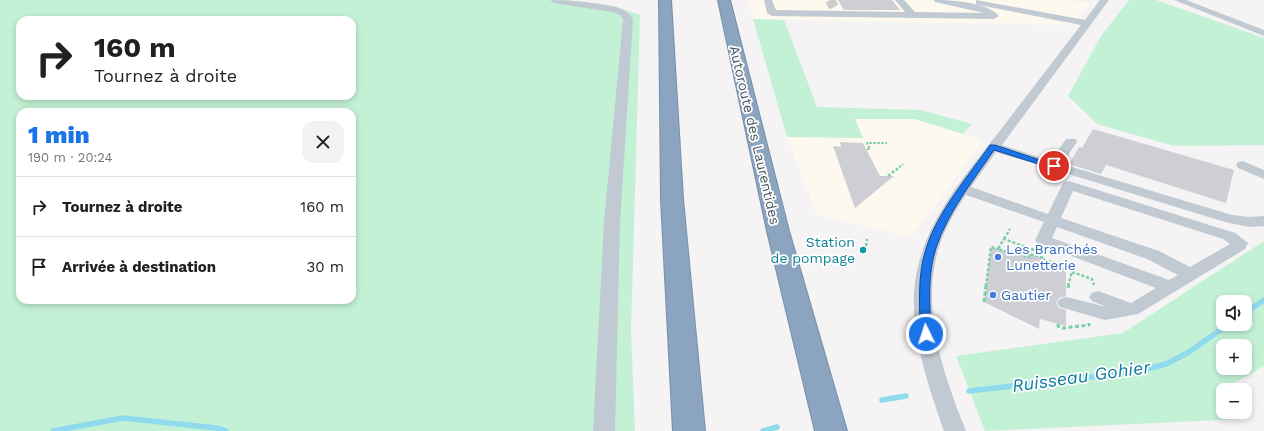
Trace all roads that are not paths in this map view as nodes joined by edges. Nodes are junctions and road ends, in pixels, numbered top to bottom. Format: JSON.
{"nodes":[{"id":1,"x":554,"y":0,"type":"edge"},
{"id":2,"x":665,"y":0,"type":"edge"},
{"id":3,"x":724,"y":0,"type":"edge"},
{"id":4,"x":768,"y":0,"type":"edge"},
{"id":5,"x":938,"y":0,"type":"edge"},
{"id":6,"x":970,"y":0,"type":"edge"},
{"id":7,"x":1004,"y":0,"type":"edge"},
{"id":8,"x":1105,"y":0,"type":"edge"},
{"id":9,"x":1178,"y":0,"type":"edge"},
{"id":10,"x":1040,"y":7,"type":"dead end"},
{"id":11,"x":903,"y":8,"type":"edge"},
{"id":12,"x":994,"y":16,"type":"junction"},
{"id":13,"x":1017,"y":17,"type":"dead end"},
{"id":14,"x":1087,"y":23,"type":"junction"},
{"id":15,"x":1264,"y":33,"type":"edge"},
{"id":16,"x":1071,"y":142,"type":"dead end"},
{"id":17,"x":992,"y":147,"type":"junction"},
{"id":18,"x":1243,"y":164,"type":"dead end"},
{"id":19,"x":1054,"y":166,"type":"junction"},
{"id":20,"x":1264,"y":175,"type":"edge"},
{"id":21,"x":962,"y":189,"type":"junction"},
{"id":22,"x":1052,"y":220,"type":"junction"},
{"id":23,"x":1264,"y":221,"type":"edge"},
{"id":24,"x":1190,"y":274,"type":"junction"},
{"id":25,"x":1169,"y":287,"type":"junction"},
{"id":26,"x":1067,"y":296,"type":"road end"},
{"id":27,"x":1098,"y":297,"type":"road end"},
{"id":28,"x":1132,"y":310,"type":"junction"},
{"id":29,"x":604,"y":431,"type":"edge"},
{"id":30,"x":689,"y":431,"type":"edge"},
{"id":31,"x":831,"y":431,"type":"edge"},
{"id":32,"x":955,"y":431,"type":"edge"}],
"edges":[{"from":1,"to":29,"type":"street"},
{"from":2,"to":30,"type":"highway"},
{"from":3,"to":31,"type":"highway","name":"Autoroute des Laurentides"},
{"from":4,"to":11,"type":"street"},
{"from":5,"to":12,"type":"street"},
{"from":6,"to":14,"type":"street"},
{"from":7,"to":10,"type":"street"},
{"from":8,"to":14,"type":"street"},
{"from":9,"to":15,"type":"street"},
{"from":11,"to":12,"type":"street"},
{"from":12,"to":13,"type":"street"},
{"from":14,"to":17,"type":"street"},
{"from":16,"to":19,"type":"street"},
{"from":17,"to":19,"type":"street"},
{"from":17,"to":21,"type":"street"},
{"from":18,"to":20,"type":"street"},
{"from":19,"to":23,"type":"street"},
{"from":21,"to":22,"type":"street"},
{"from":21,"to":32,"type":"street"},
{"from":22,"to":24,"type":"street"},
{"from":22,"to":24,"type":"street"},
{"from":22,"to":25,"type":"street"},
{"from":24,"to":25,"type":"street"},
{"from":25,"to":28,"type":"street"},
{"from":26,"to":28,"type":"street"},
{"from":27,"to":28,"type":"street"}]}
